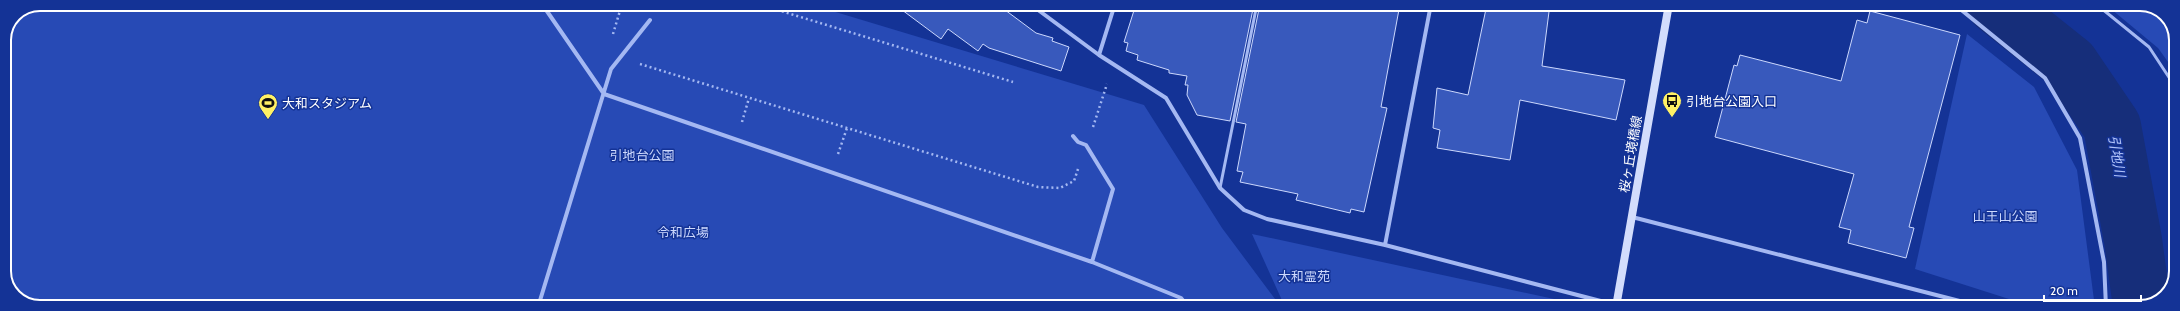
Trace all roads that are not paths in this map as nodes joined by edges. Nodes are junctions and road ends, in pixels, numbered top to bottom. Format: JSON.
{"nodes":[{"id":1,"x":547,"y":11,"type":"edge"},
{"id":2,"x":1039,"y":11,"type":"edge"},
{"id":3,"x":1113,"y":11,"type":"edge"},
{"id":4,"x":1256,"y":11,"type":"edge"},
{"id":5,"x":1430,"y":11,"type":"edge"},
{"id":6,"x":1668,"y":11,"type":"edge"},
{"id":7,"x":1963,"y":11,"type":"edge"},
{"id":8,"x":2104,"y":11,"type":"edge"},
{"id":9,"x":650,"y":20,"type":"dead end"},
{"id":10,"x":1099,"y":55,"type":"junction"},
{"id":11,"x":2169,"y":78,"type":"edge"},
{"id":12,"x":604,"y":94,"type":"junction"},
{"id":13,"x":1073,"y":136,"type":"dead end"},
{"id":14,"x":1220,"y":188,"type":"junction"},
{"id":15,"x":1632,"y":217,"type":"junction"},
{"id":16,"x":1385,"y":245,"type":"junction"},
{"id":17,"x":1092,"y":262,"type":"junction"},
{"id":18,"x":540,"y":300,"type":"edge"},
{"id":19,"x":1183,"y":300,"type":"edge"},
{"id":20,"x":1593,"y":300,"type":"edge"},
{"id":21,"x":1617,"y":300,"type":"edge"},
{"id":22,"x":1956,"y":300,"type":"edge"},
{"id":23,"x":2106,"y":300,"type":"edge"}],
"edges":[{"from":1,"to":12,"type":"street"},
{"from":2,"to":10,"type":"street"},
{"from":3,"to":10,"type":"street"},
{"from":4,"to":14,"type":"lane"},
{"from":5,"to":16,"type":"street"},
{"from":6,"to":15,"type":"street","name":"桜ヶ丘境橋線"},
{"from":7,"to":23,"type":"street"},
{"from":8,"to":11,"type":"lane"},
{"from":9,"to":12,"type":"street"},
{"from":10,"to":14,"type":"street"},
{"from":12,"to":17,"type":"street"},
{"from":12,"to":18,"type":"street"},
{"from":13,"to":17,"type":"street"},
{"from":14,"to":16,"type":"street"},
{"from":15,"to":21,"type":"street","name":"桜ヶ丘境橋線"},
{"from":15,"to":22,"type":"street"},
{"from":16,"to":20,"type":"street"},
{"from":17,"to":19,"type":"street"}]}
